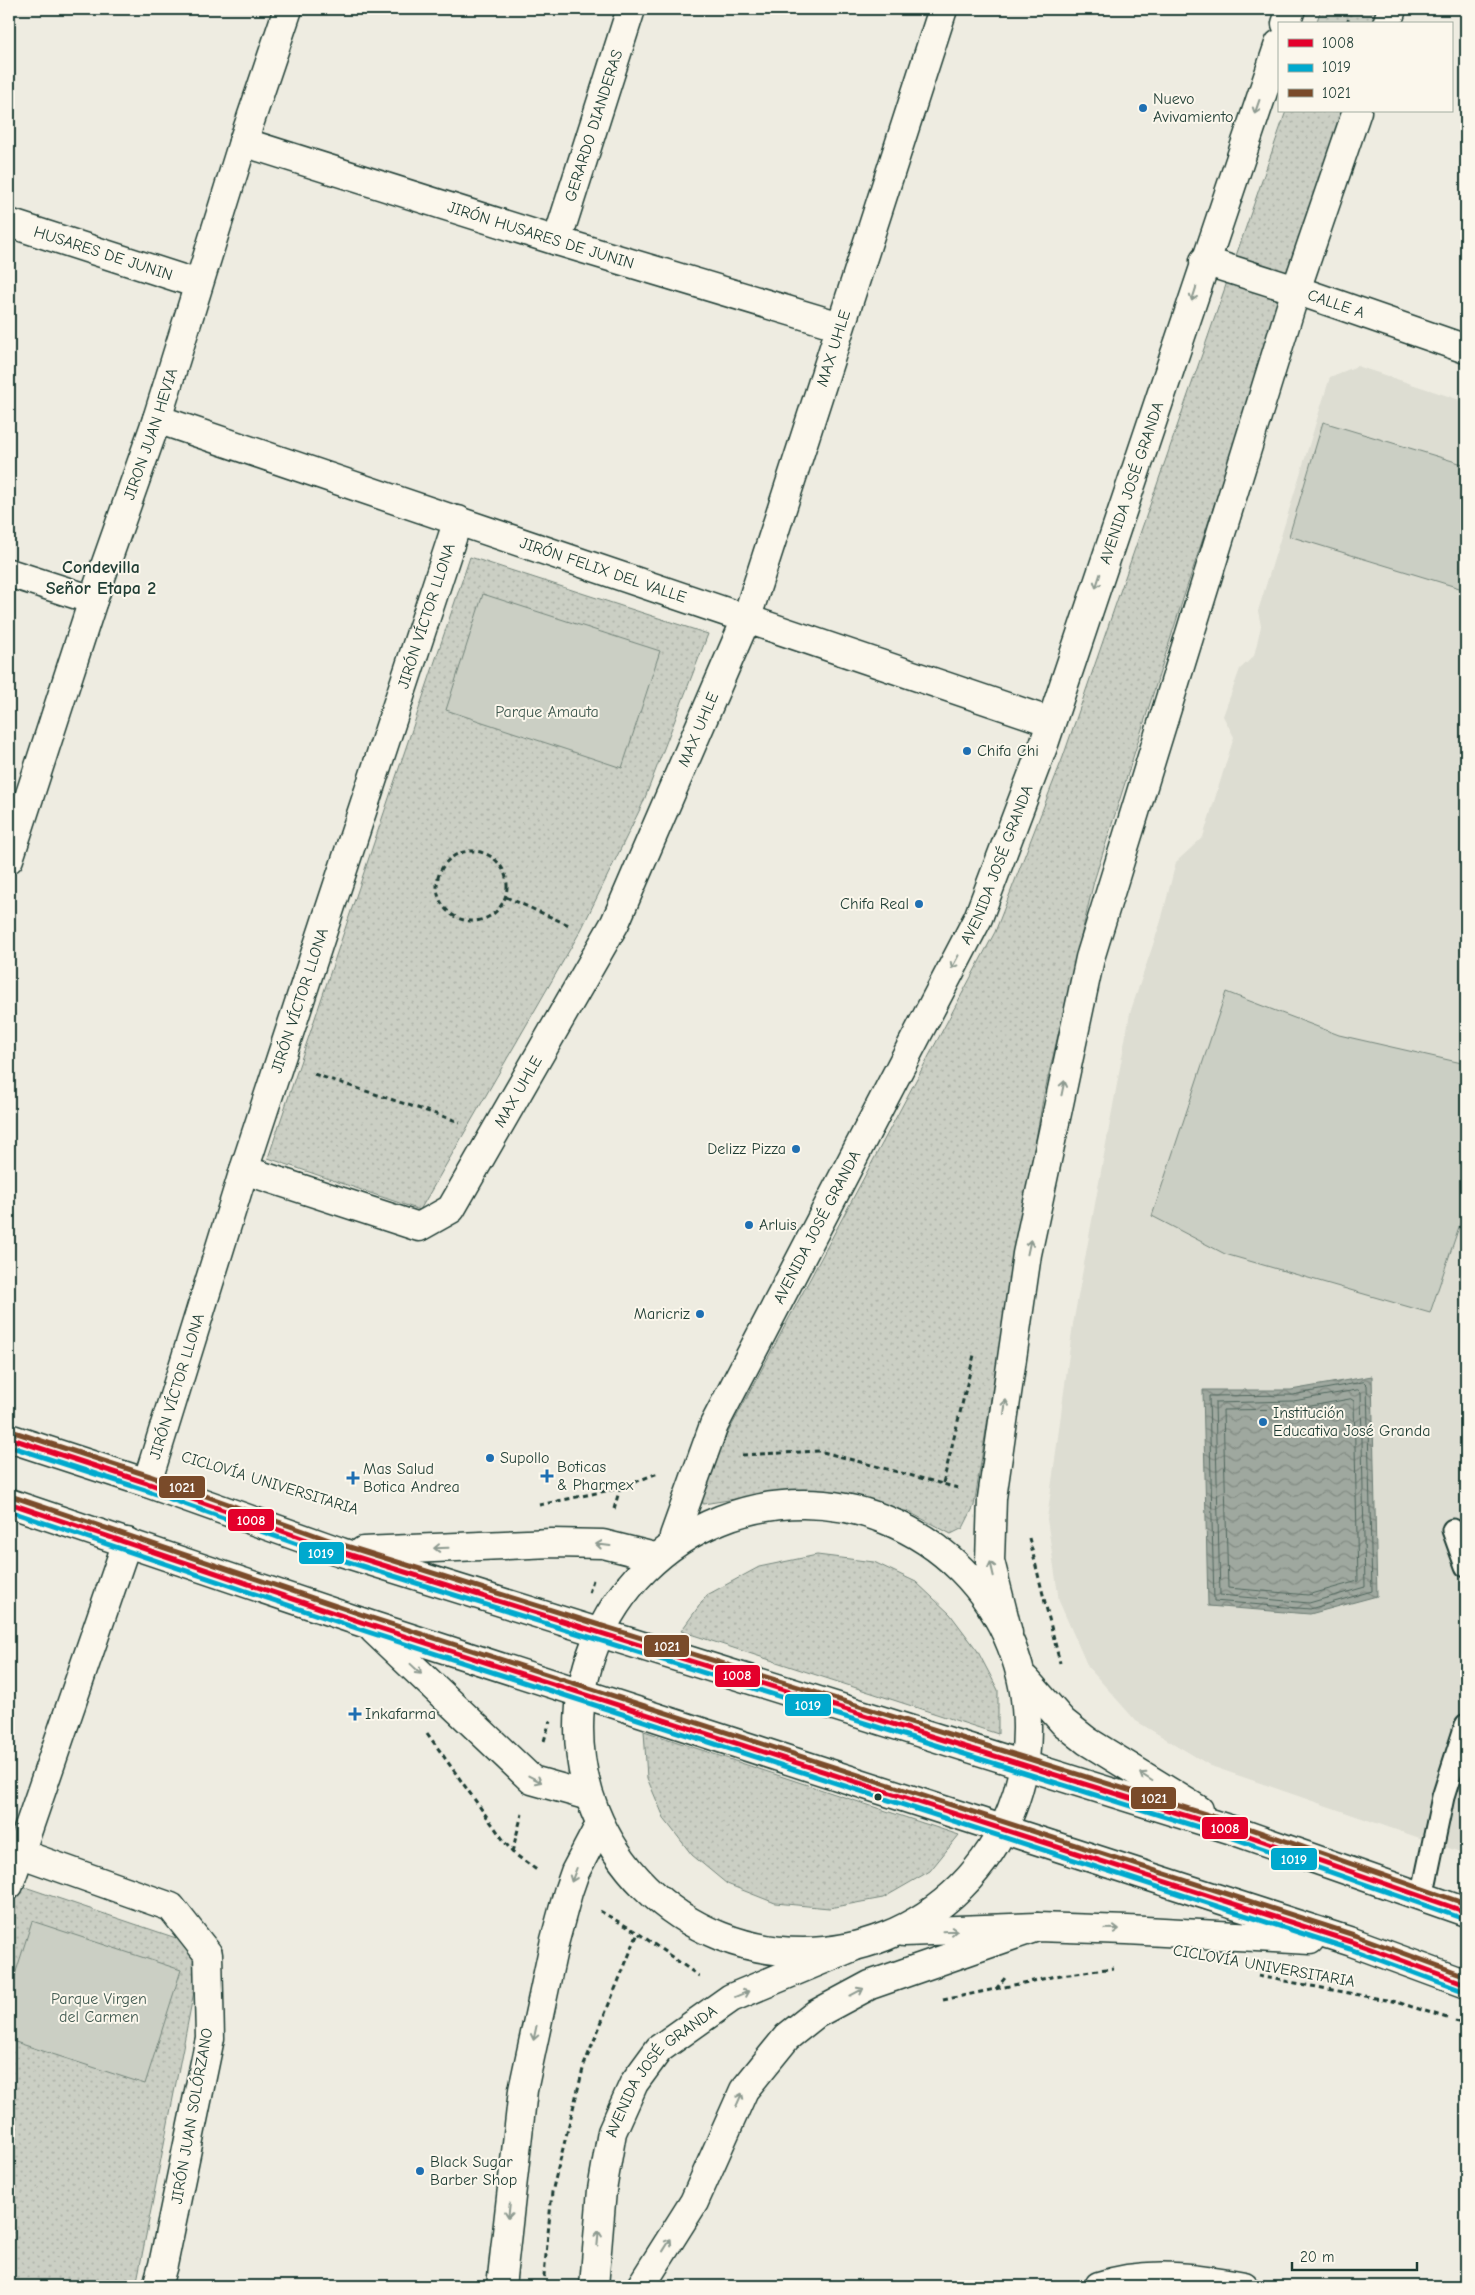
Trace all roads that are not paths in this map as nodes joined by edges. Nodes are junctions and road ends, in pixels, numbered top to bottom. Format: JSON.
{"nodes":[{"id":1,"x":288,"y":9,"type":"edge"},
{"id":2,"x":631,"y":9,"type":"edge"},
{"id":3,"x":943,"y":9,"type":"edge"},
{"id":4,"x":1291,"y":9,"type":"edge"},
{"id":5,"x":1392,"y":9,"type":"edge"},
{"id":6,"x":1287,"y":22,"type":"edge"},
{"id":7,"x":1388,"y":22,"type":"edge"},
{"id":8,"x":1278,"y":47,"type":"edge"},
{"id":9,"x":1357,"y":112,"type":"edge"},
{"id":10,"x":243,"y":142,"type":"junction"},
{"id":11,"x":9,"y":223,"type":"edge"},
{"id":12,"x":557,"y":241,"type":"junction"},
{"id":13,"x":1204,"y":261,"type":"junction"},
{"id":14,"x":198,"y":284,"type":"junction"},
{"id":15,"x":1296,"y":290,"type":"junction"},
{"id":16,"x":840,"y":326,"type":"junction"},
{"id":17,"x":1466,"y":349,"type":"edge"},
{"id":18,"x":157,"y":418,"type":"junction"},
{"id":19,"x":458,"y":520,"type":"junction"},
{"id":20,"x":9,"y":573,"type":"edge"},
{"id":21,"x":93,"y":600,"type":"junction"},
{"id":22,"x":746,"y":617,"type":"junction"},
{"id":23,"x":1051,"y":722,"type":"junction"},
{"id":24,"x":9,"y":859,"type":"edge"},
{"id":25,"x":244,"y":1170,"type":"junction"},
{"id":26,"x":9,"y":1438,"type":"edge"},
{"id":27,"x":146,"y":1483,"type":"junction"},
{"id":28,"x":9,"y":1504,"type":"edge"},
{"id":29,"x":1453,"y":1530,"type":"dead end"},
{"id":30,"x":674,"y":1536,"type":"junction"},
{"id":31,"x":127,"y":1542,"type":"junction"},
{"id":32,"x":341,"y":1552,"type":"junction"},
{"id":33,"x":650,"y":1556,"type":"junction"},
{"id":34,"x":1466,"y":1566,"type":"edge"},
{"id":35,"x":367,"y":1624,"type":"junction"},
{"id":36,"x":596,"y":1633,"type":"junction"},
{"id":37,"x":1008,"y":1633,"type":"junction"},
{"id":38,"x":1026,"y":1680,"type":"junction"},
{"id":39,"x":581,"y":1693,"type":"junction"},
{"id":40,"x":1466,"y":1725,"type":"edge"},
{"id":41,"x":1030,"y":1767,"type":"junction"},
{"id":42,"x":582,"y":1794,"type":"junction"},
{"id":43,"x":1232,"y":1830,"type":"junction"},
{"id":44,"x":596,"y":1832,"type":"junction"},
{"id":45,"x":1008,"y":1832,"type":"junction"},
{"id":46,"x":19,"y":1853,"type":"junction"},
{"id":47,"x":9,"y":1885,"type":"edge"},
{"id":48,"x":1422,"y":1897,"type":"junction"},
{"id":49,"x":1466,"y":1912,"type":"edge"},
{"id":50,"x":1037,"y":1927,"type":"junction"},
{"id":51,"x":901,"y":1932,"type":"junction"},
{"id":52,"x":1352,"y":1942,"type":"junction"},
{"id":53,"x":853,"y":1947,"type":"junction"},
{"id":54,"x":1466,"y":1984,"type":"edge"},
{"id":55,"x":157,"y":2286,"type":"edge"},
{"id":56,"x":501,"y":2286,"type":"edge"},
{"id":57,"x":594,"y":2286,"type":"edge"},
{"id":58,"x":641,"y":2286,"type":"edge"},
{"id":59,"x":1098,"y":2286,"type":"edge"},
{"id":60,"x":1244,"y":2286,"type":"edge"}],
"edges":[{"from":1,"to":10,"type":"main road","name":"JIRON JUAN HEVIA"},
{"from":2,"to":12,"type":"main road","name":"GERARDO DIANDERAS"},
{"from":3,"to":16,"type":"main road","name":"MAX UHLE"},
{"from":4,"to":6,"type":"main road"},
{"from":5,"to":7,"type":"main road"},
{"from":8,"to":13,"type":"main road","name":"AVENIDA JOSÉ GRANDA","one_way":true},
{"from":9,"to":15,"type":"main road"},
{"from":10,"to":12,"type":"main road","name":"JIRÓN HUSARES DE JUNIN"},
{"from":10,"to":14,"type":"main road","name":"JIRON JUAN HEVIA"},
{"from":11,"to":14,"type":"main road","name":"HUSARES DE JUNIN"},
{"from":12,"to":16,"type":"main road","name":"JIRÓN HUSARES DE JUNIN"},
{"from":13,"to":15,"type":"main road","name":"CALLE A"},
{"from":13,"to":23,"type":"main road","name":"AVENIDA JOSÉ GRANDA","one_way":true},
{"from":14,"to":18,"type":"main road","name":"JIRON JUAN HEVIA"},
{"from":15,"to":17,"type":"main road","name":"CALLE A"},
{"from":37,"to":15,"type":"main road","one_way":true},
{"from":16,"to":22,"type":"main road","name":"MAX UHLE"},
{"from":18,"to":19,"type":"main road","name":"JIRÓN FELIX DEL VALLE"},
{"from":18,"to":21,"type":"main road","name":"JIRON JUAN HEVIA"},
{"from":19,"to":22,"type":"main road","name":"JIRÓN FELIX DEL VALLE"},
{"from":19,"to":25,"type":"main road","name":"JIRÓN VÍCTOR LLONA"},
{"from":20,"to":21,"type":"main road"},
{"from":21,"to":24,"type":"main road","name":"JIRON JUAN HEVIA"},
{"from":22,"to":23,"type":"main road","name":"JIRÓN FELIX DEL VALLE"},
{"from":22,"to":25,"type":"main road","name":"MAX UHLE"},
{"from":23,"to":30,"type":"main road","name":"AVENIDA JOSÉ GRANDA","one_way":true},
{"from":25,"to":27,"type":"main road","name":"JIRÓN VÍCTOR LLONA"},
{"from":26,"to":27,"type":"main road"},
{"from":27,"to":32,"type":"main road"},
{"from":28,"to":31,"type":"main road"},
{"from":29,"to":34,"type":"lane"},
{"from":30,"to":33,"type":"main road"},
{"from":30,"to":37,"type":"main road"},
{"from":31,"to":35,"type":"main road"},
{"from":31,"to":46,"type":"main road"},
{"from":33,"to":32,"type":"main road","one_way":true},
{"from":32,"to":36,"type":"main road"},
{"from":33,"to":36,"type":"main road"},
{"from":35,"to":39,"type":"main road"},
{"from":35,"to":42,"type":"main road","one_way":true},
{"from":36,"to":39,"type":"main road"},
{"from":36,"to":41,"type":"main road"},
{"from":37,"to":38,"type":"main road"},
{"from":38,"to":41,"type":"main road"},
{"from":43,"to":38,"type":"main road","one_way":true},
{"from":39,"to":42,"type":"main road"},
{"from":39,"to":45,"type":"main road"},
{"from":40,"to":48,"type":"lane"},
{"from":41,"to":43,"type":"main road"},
{"from":41,"to":45,"type":"main road"},
{"from":42,"to":44,"type":"main road"},
{"from":43,"to":48,"type":"main road"},
{"from":44,"to":53,"type":"main road"},
{"from":44,"to":56,"type":"main road","one_way":true},
{"from":45,"to":51,"type":"main road"},
{"from":45,"to":52,"type":"main road"},
{"from":46,"to":47,"type":"main road"},
{"from":46,"to":55,"type":"main road","name":"JIRÓN JUAN SOLÓRZANO"},
{"from":48,"to":49,"type":"main road"},
{"from":51,"to":50,"type":"main road","one_way":true},
{"from":50,"to":52,"type":"main road","one_way":true},
{"from":58,"to":50,"type":"main road","one_way":true},
{"from":51,"to":53,"type":"main road"},
{"from":52,"to":54,"type":"main road"},
{"from":57,"to":53,"type":"main road","name":"AVENIDA JOSÉ GRANDA","one_way":true},
{"from":59,"to":60,"type":"main road"}]}
